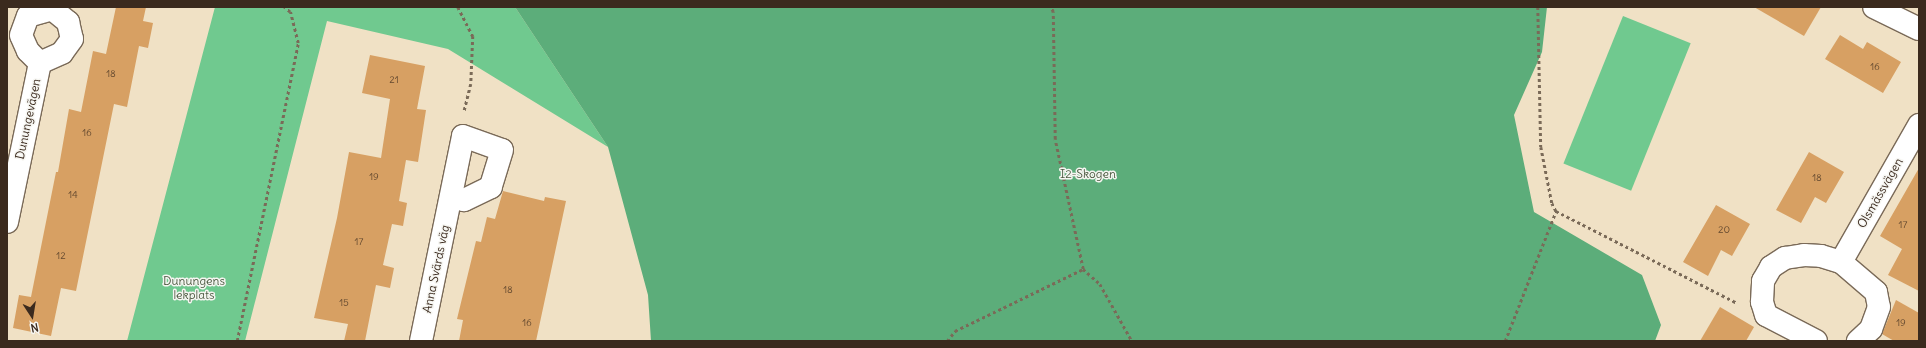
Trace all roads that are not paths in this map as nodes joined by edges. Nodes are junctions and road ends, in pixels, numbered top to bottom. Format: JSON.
{"nodes":[{"id":1,"x":1874,"y":7,"type":"edge"},
{"id":2,"x":1919,"y":30,"type":"edge"},
{"id":3,"x":40,"y":63,"type":"dead end"},
{"id":4,"x":1919,"y":125,"type":"edge"},
{"id":5,"x":451,"y":197,"type":"junction"},
{"id":6,"x":7,"y":222,"type":"edge"},
{"id":7,"x":1841,"y":262,"type":"junction"},
{"id":8,"x":421,"y":341,"type":"edge"},
{"id":9,"x":1816,"y":341,"type":"edge"},
{"id":10,"x":1858,"y":341,"type":"edge"}],
"edges":[{"from":1,"to":2,"type":"street"},
{"from":3,"to":6,"type":"street","name":"Dunungevägen"},
{"from":4,"to":7,"type":"street","name":"Olsmässvägen"},
{"from":5,"to":5,"type":"street","name":"Anna Svärds väg"},
{"from":5,"to":8,"type":"street","name":"Anna Svärds väg"},
{"from":7,"to":9,"type":"street"},
{"from":7,"to":10,"type":"street"}]}
